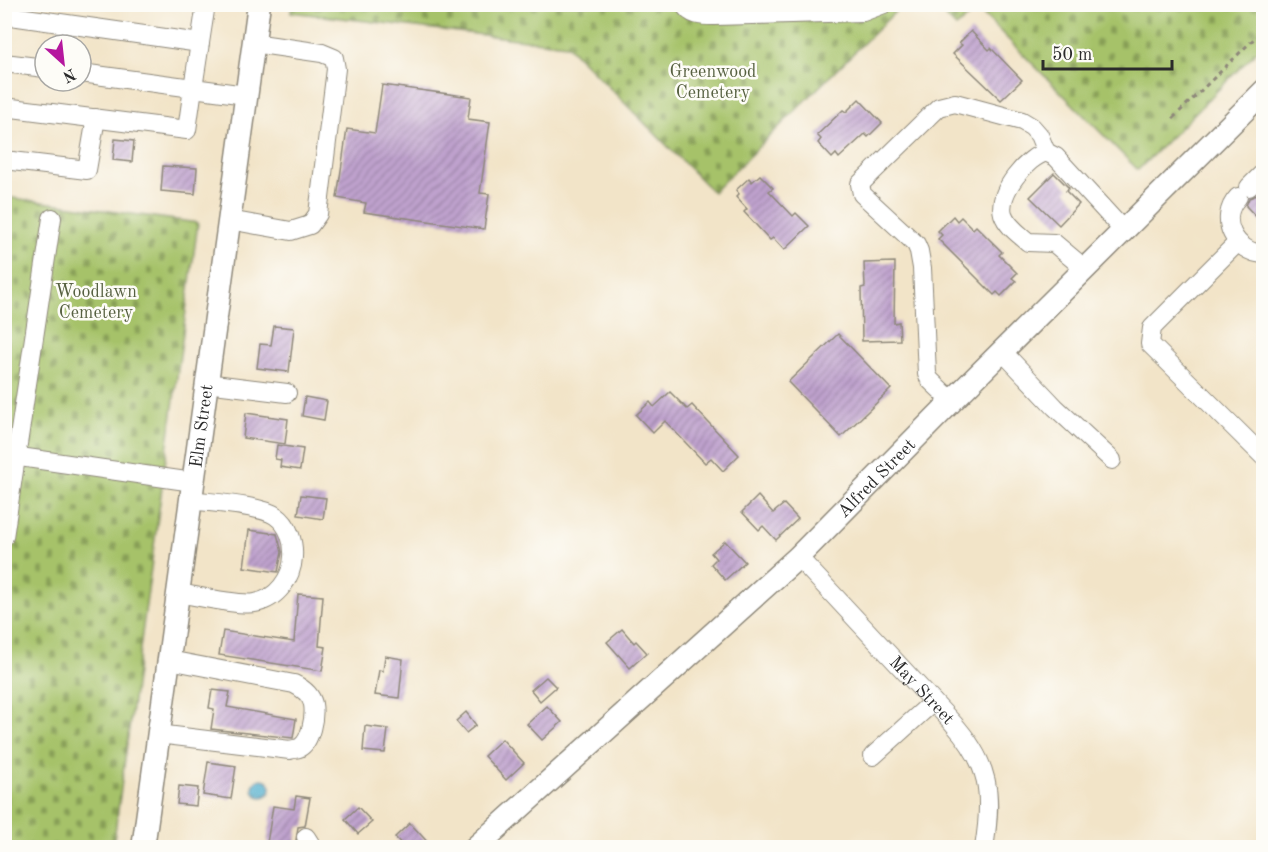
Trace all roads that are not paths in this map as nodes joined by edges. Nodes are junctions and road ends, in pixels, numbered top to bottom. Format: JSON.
{"nodes":[{"id":1,"x":206,"y":4,"type":"edge"},
{"id":2,"x":259,"y":4,"type":"edge"},
{"id":3,"x":684,"y":4,"type":"edge"},
{"id":4,"x":884,"y":4,"type":"edge"},
{"id":5,"x":4,"y":15,"type":"edge"},
{"id":6,"x":200,"y":43,"type":"junction"},
{"id":7,"x":253,"y":43,"type":"junction"},
{"id":8,"x":4,"y":63,"type":"edge"},
{"id":9,"x":33,"y":67,"type":"edge"},
{"id":10,"x":93,"y":75,"type":"edge"},
{"id":11,"x":194,"y":88,"type":"junction"},
{"id":12,"x":1263,"y":91,"type":"edge"},
{"id":13,"x":246,"y":95,"type":"junction"},
{"id":14,"x":4,"y":107,"type":"edge"},
{"id":15,"x":96,"y":118,"type":"junction"},
{"id":16,"x":1046,"y":152,"type":"junction"},
{"id":17,"x":4,"y":160,"type":"edge"},
{"id":18,"x":1263,"y":172,"type":"edge"},
{"id":19,"x":1249,"y":191,"type":"edge"},
{"id":20,"x":52,"y":218,"type":"dead end"},
{"id":21,"x":229,"y":220,"type":"junction"},
{"id":22,"x":1123,"y":230,"type":"junction"},
{"id":23,"x":1237,"y":243,"type":"junction"},
{"id":24,"x":1263,"y":254,"type":"edge"},
{"id":25,"x":1084,"y":268,"type":"junction"},
{"id":26,"x":1002,"y":351,"type":"junction"},
{"id":27,"x":206,"y":383,"type":"junction"},
{"id":28,"x":287,"y":393,"type":"dead end"},
{"id":29,"x":952,"y":401,"type":"junction"},
{"id":30,"x":10,"y":455,"type":"edge"},
{"id":31,"x":1263,"y":457,"type":"edge"},
{"id":32,"x":1112,"y":460,"type":"dead end"},
{"id":33,"x":192,"y":491,"type":"junction"},
{"id":34,"x":4,"y":537,"type":"edge"},
{"id":35,"x":798,"y":557,"type":"junction"},
{"id":36,"x":178,"y":593,"type":"junction"},
{"id":37,"x":169,"y":660,"type":"junction"},
{"id":38,"x":933,"y":702,"type":"junction"},
{"id":39,"x":159,"y":734,"type":"junction"},
{"id":40,"x":873,"y":756,"type":"dead end"},
{"id":41,"x":143,"y":848,"type":"edge"},
{"id":42,"x":475,"y":848,"type":"edge"},
{"id":43,"x":984,"y":848,"type":"edge"}],
"edges":[{"from":1,"to":6,"type":"street"},
{"from":2,"to":7,"type":"main road","name":"Elm Street"},
{"from":3,"to":4,"type":"street"},
{"from":5,"to":6,"type":"street"},
{"from":6,"to":11,"type":"street"},
{"from":7,"to":13,"type":"main road","name":"Elm Street"},
{"from":7,"to":21,"type":"street"},
{"from":8,"to":9,"type":"street"},
{"from":10,"to":11,"type":"street"},
{"from":11,"to":13,"type":"street"},
{"from":11,"to":15,"type":"street"},
{"from":12,"to":22,"type":"main road","name":"Alfred Street"},
{"from":13,"to":21,"type":"main road","name":"Elm Street"},
{"from":14,"to":15,"type":"street"},
{"from":15,"to":17,"type":"street"},
{"from":16,"to":22,"type":"street"},
{"from":16,"to":25,"type":"street"},
{"from":16,"to":29,"type":"street"},
{"from":18,"to":19,"type":"street"},
{"from":19,"to":23,"type":"street"},
{"from":20,"to":30,"type":"street"},
{"from":21,"to":27,"type":"main road","name":"Elm Street"},
{"from":22,"to":25,"type":"main road","name":"Alfred Street"},
{"from":23,"to":24,"type":"street"},
{"from":23,"to":31,"type":"street"},
{"from":25,"to":26,"type":"main road","name":"Alfred Street"},
{"from":26,"to":29,"type":"main road","name":"Alfred Street"},
{"from":26,"to":32,"type":"street"},
{"from":27,"to":28,"type":"street"},
{"from":27,"to":33,"type":"main road","name":"Elm Street"},
{"from":29,"to":35,"type":"main road","name":"Alfred Street"},
{"from":30,"to":33,"type":"street"},
{"from":30,"to":34,"type":"street"},
{"from":33,"to":36,"type":"main road","name":"Elm Street"},
{"from":33,"to":36,"type":"street"},
{"from":35,"to":38,"type":"street","name":"May Street"},
{"from":35,"to":42,"type":"main road","name":"Alfred Street"},
{"from":36,"to":37,"type":"main road","name":"Elm Street"},
{"from":37,"to":39,"type":"main road","name":"Elm Street"},
{"from":37,"to":39,"type":"street"},
{"from":38,"to":40,"type":"street"},
{"from":38,"to":43,"type":"street","name":"May Street"},
{"from":39,"to":41,"type":"main road","name":"Elm Street"}]}
